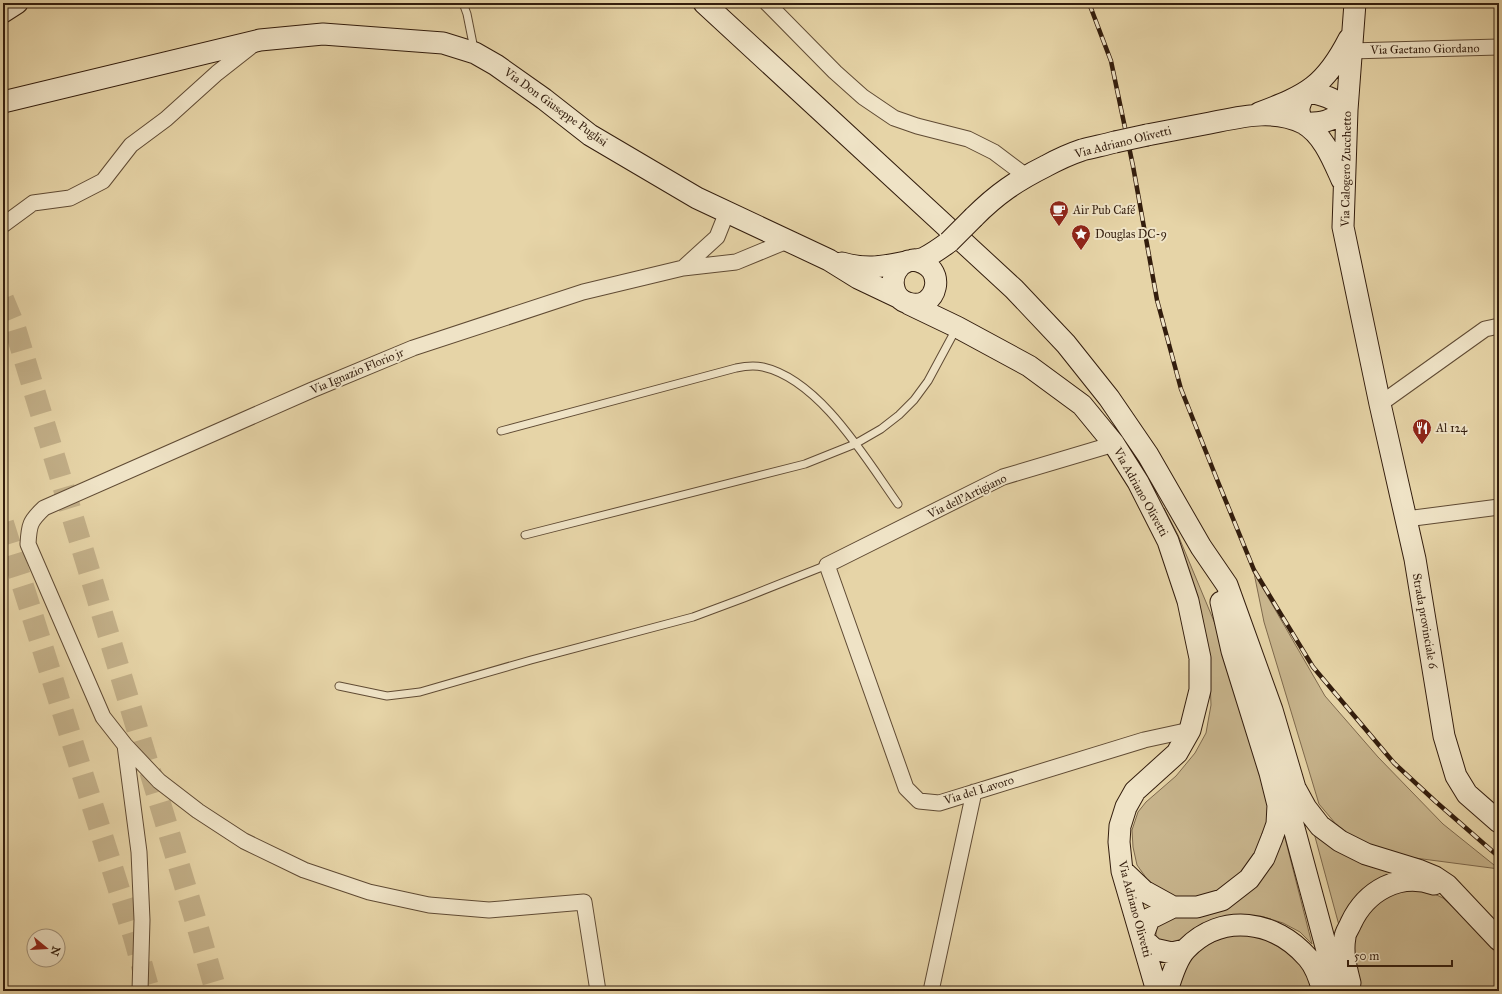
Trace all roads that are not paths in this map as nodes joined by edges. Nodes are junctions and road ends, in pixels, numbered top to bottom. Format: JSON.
{"nodes":[{"id":1,"x":17,"y":3,"type":"edge"},
{"id":2,"x":463,"y":3,"type":"edge"},
{"id":3,"x":704,"y":3,"type":"edge"},
{"id":4,"x":767,"y":3,"type":"edge"},
{"id":5,"x":1355,"y":3,"type":"edge"},
{"id":6,"x":3,"y":12,"type":"edge"},
{"id":7,"x":260,"y":40,"type":"junction"},
{"id":8,"x":1351,"y":42,"type":"junction"},
{"id":9,"x":1499,"y":48,"type":"edge"},
{"id":10,"x":475,"y":53,"type":"junction"},
{"id":11,"x":1304,"y":95,"type":"junction"},
{"id":12,"x":3,"y":102,"type":"edge"},
{"id":13,"x":1347,"y":110,"type":"junction"},
{"id":14,"x":1253,"y":115,"type":"junction"},
{"id":15,"x":1303,"y":123,"type":"junction"},
{"id":16,"x":1026,"y":176,"type":"junction"},
{"id":17,"x":1344,"y":185,"type":"junction"},
{"id":18,"x":727,"y":212,"type":"junction"},
{"id":19,"x":3,"y":225,"type":"edge"},
{"id":20,"x":787,"y":241,"type":"junction"},
{"id":21,"x":949,"y":242,"type":"junction"},
{"id":22,"x":829,"y":260,"type":"junction"},
{"id":23,"x":910,"y":261,"type":"junction"},
{"id":24,"x":683,"y":268,"type":"junction"},
{"id":25,"x":935,"y":283,"type":"junction"},
{"id":26,"x":904,"y":300,"type":"junction"},
{"id":27,"x":1499,"y":326,"type":"edge"},
{"id":28,"x":957,"y":327,"type":"junction"},
{"id":29,"x":1380,"y":404,"type":"junction"},
{"id":30,"x":501,"y":431,"type":"dead end"},
{"id":31,"x":855,"y":444,"type":"junction"},
{"id":32,"x":1114,"y":444,"type":"junction"},
{"id":33,"x":898,"y":504,"type":"dead end"},
{"id":34,"x":1499,"y":507,"type":"edge"},
{"id":35,"x":1406,"y":519,"type":"junction"},
{"id":36,"x":525,"y":535,"type":"dead end"},
{"id":37,"x":1201,"y":547,"type":"junction"},
{"id":38,"x":827,"y":565,"type":"junction"},
{"id":39,"x":1220,"y":593,"type":"junction"},
{"id":40,"x":339,"y":686,"type":"dead end"},
{"id":41,"x":1190,"y":730,"type":"junction"},
{"id":42,"x":125,"y":744,"type":"junction"},
{"id":43,"x":974,"y":792,"type":"junction"},
{"id":44,"x":1499,"y":822,"type":"edge"},
{"id":45,"x":1122,"y":871,"type":"junction"},
{"id":46,"x":1461,"y":900,"type":"junction"},
{"id":47,"x":1173,"y":906,"type":"junction"},
{"id":48,"x":1142,"y":938,"type":"junction"},
{"id":49,"x":1499,"y":940,"type":"edge"},
{"id":50,"x":1185,"y":950,"type":"junction"},
{"id":51,"x":140,"y":991,"type":"edge"},
{"id":52,"x":598,"y":991,"type":"edge"},
{"id":53,"x":931,"y":991,"type":"edge"},
{"id":54,"x":1157,"y":991,"type":"edge"},
{"id":55,"x":1166,"y":991,"type":"edge"},
{"id":56,"x":1323,"y":991,"type":"edge"},
{"id":57,"x":1338,"y":991,"type":"edge"},
{"id":58,"x":1352,"y":991,"type":"edge"}],
"edges":[{"from":1,"to":6,"type":"main road"},
{"from":2,"to":10,"type":"lane"},
{"from":3,"to":37,"type":"main road"},
{"from":4,"to":16,"type":"street"},
{"from":5,"to":8,"type":"main road","name":"Via Calogero Zucchetto"},
{"from":7,"to":10,"type":"main road","name":"Via Don Giuseppe Puglisi"},
{"from":7,"to":12,"type":"main road","name":"Via Don Giuseppe Puglisi"},
{"from":7,"to":19,"type":"street"},
{"from":8,"to":9,"type":"street","name":"Via Gaetano Giordano"},
{"from":8,"to":11,"type":"main road","name":"Via Adriano Olivetti"},
{"from":8,"to":13,"type":"main road","name":"Via Calogero Zucchetto"},
{"from":10,"to":18,"type":"main road","name":"Via Don Giuseppe Puglisi"},
{"from":11,"to":13,"type":"main road","name":"Via Adriano Olivetti"},
{"from":11,"to":14,"type":"main road","name":"Via Adriano Olivetti"},
{"from":11,"to":15,"type":"main road"},
{"from":13,"to":15,"type":"main road","name":"Via Adriano Olivetti"},
{"from":13,"to":17,"type":"main road","name":"Via Calogero Zucchetto"},
{"from":14,"to":15,"type":"main road","name":"Via Adriano Olivetti"},
{"from":14,"to":16,"type":"main road","name":"Via Adriano Olivetti","bridge":true},
{"from":15,"to":17,"type":"main road","name":"Via Adriano Olivetti"},
{"from":16,"to":21,"type":"main road","name":"Via Adriano Olivetti","bridge":true},
{"from":17,"to":29,"type":"main road","name":"Via Calogero Zucchetto"},
{"from":18,"to":20,"type":"main road","name":"Via Don Giuseppe Puglisi"},
{"from":18,"to":24,"type":"street"},
{"from":20,"to":22,"type":"main road","name":"Via Don Giuseppe Puglisi"},
{"from":20,"to":24,"type":"street","name":"Via Ignazio Florio jr"},
{"from":21,"to":23,"type":"main road","name":"Via Adriano Olivetti"},
{"from":21,"to":25,"type":"main road","name":"Via Adriano Olivetti"},
{"from":22,"to":23,"type":"main road","name":"Via Don Giuseppe Puglisi"},
{"from":22,"to":26,"type":"main road","name":"Via Don Giuseppe Puglisi"},
{"from":23,"to":25,"type":"main road"},
{"from":23,"to":26,"type":"main road"},
{"from":24,"to":42,"type":"street","name":"Via Ignazio Florio jr"},
{"from":25,"to":26,"type":"main road"},
{"from":25,"to":28,"type":"main road","name":"Via Adriano Olivetti"},
{"from":26,"to":28,"type":"main road","name":"Via Adriano Olivetti"},
{"from":27,"to":29,"type":"street"},
{"from":28,"to":31,"type":"lane"},
{"from":28,"to":32,"type":"main road","name":"Via Adriano Olivetti"},
{"from":29,"to":35,"type":"main road","name":"Strada provinciale 6"},
{"from":30,"to":31,"type":"lane"},
{"from":31,"to":33,"type":"lane"},
{"from":31,"to":36,"type":"lane"},
{"from":32,"to":38,"type":"street","name":"Via dell'Artigiano"},
{"from":32,"to":41,"type":"main road","name":"Via Adriano Olivetti"},
{"from":34,"to":35,"type":"street"},
{"from":35,"to":44,"type":"main road","name":"Strada provinciale 6"},
{"from":37,"to":39,"type":"main road"},
{"from":37,"to":46,"type":"main road"},
{"from":38,"to":40,"type":"lane"},
{"from":38,"to":43,"type":"street","name":"Via del Lavoro"},
{"from":39,"to":47,"type":"main road"},
{"from":39,"to":57,"type":"main road"},
{"from":41,"to":43,"type":"street","name":"Via del Lavoro"},
{"from":41,"to":45,"type":"main road","name":"Via Adriano Olivetti"},
{"from":42,"to":51,"type":"street"},
{"from":42,"to":52,"type":"street"},
{"from":43,"to":53,"type":"street"},
{"from":45,"to":47,"type":"main road"},
{"from":45,"to":48,"type":"main road","name":"Via Adriano Olivetti"},
{"from":46,"to":49,"type":"main road"},
{"from":46,"to":58,"type":"main road"},
{"from":47,"to":48,"type":"main road"},
{"from":48,"to":50,"type":"main road"},
{"from":48,"to":54,"type":"main road","name":"Via Adriano Olivetti"},
{"from":50,"to":55,"type":"main road"},
{"from":50,"to":56,"type":"main road"}]}
